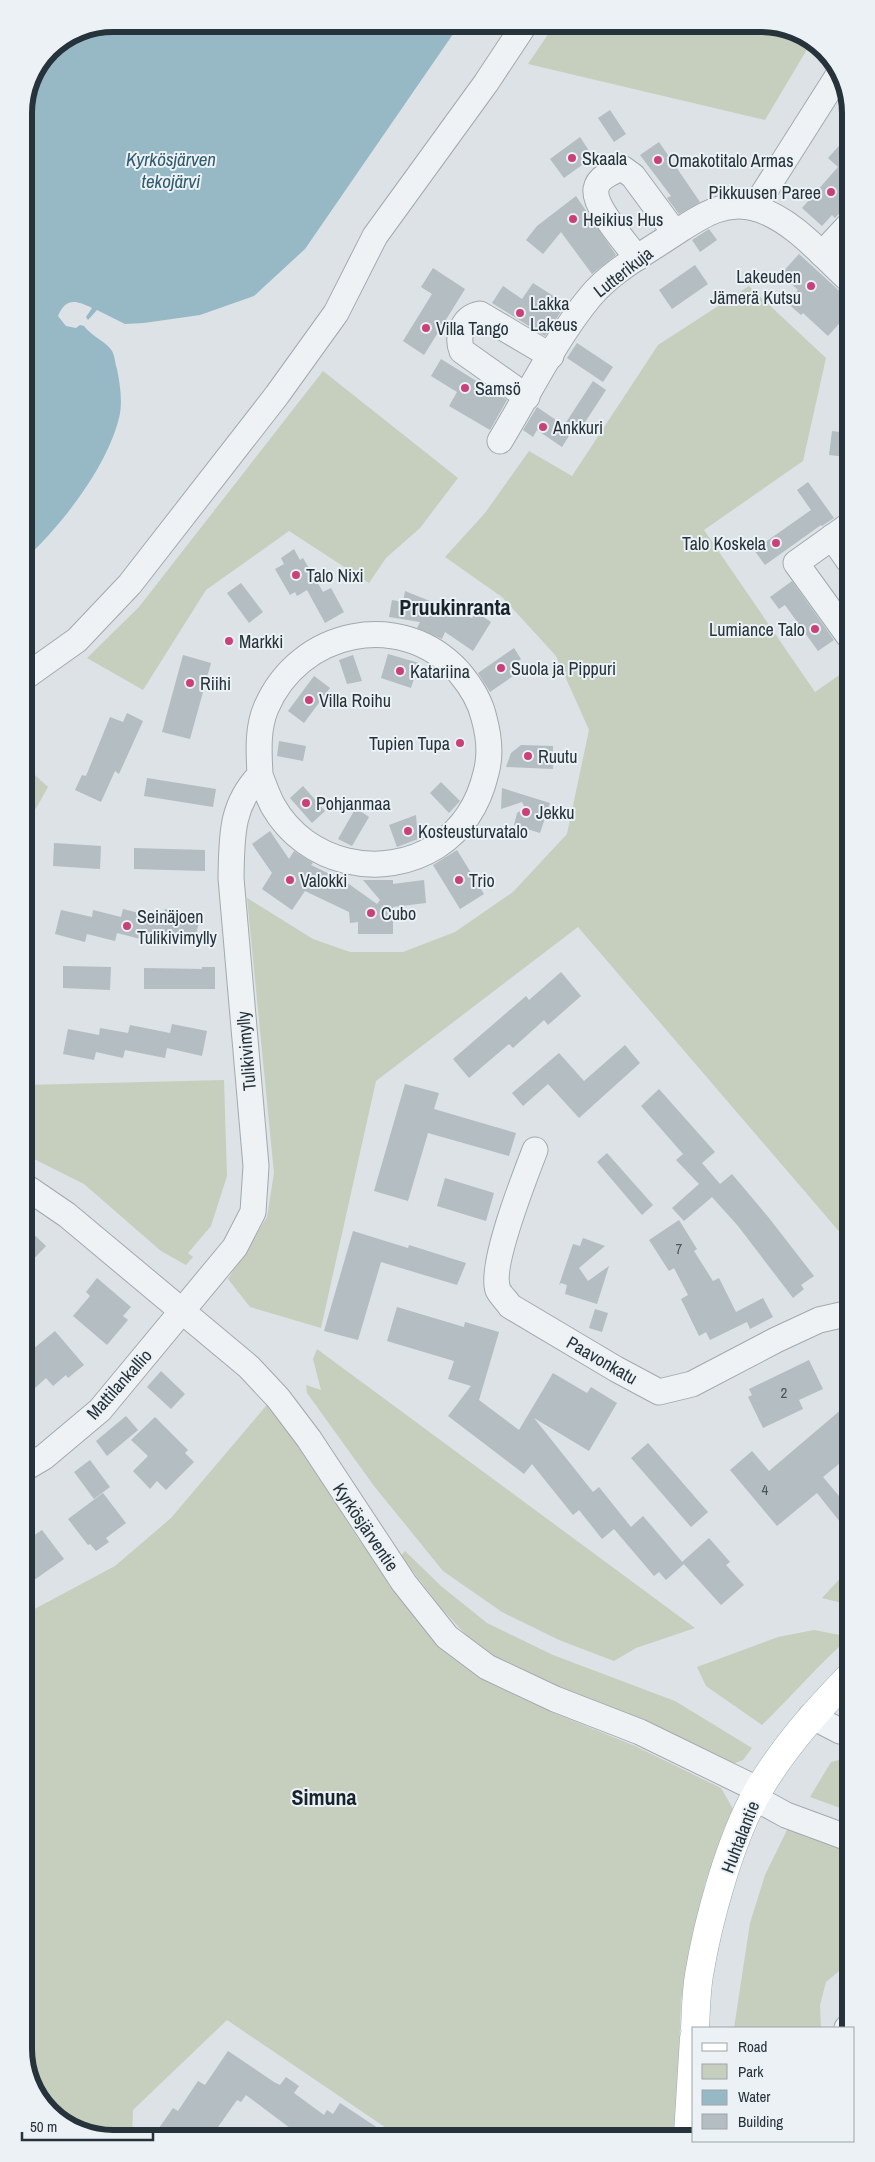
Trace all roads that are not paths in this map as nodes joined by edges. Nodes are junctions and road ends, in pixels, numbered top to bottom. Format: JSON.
{"nodes":[{"id":1,"x":519,"y":33,"type":"edge"},
{"id":2,"x":835,"y":80,"type":"edge"},
{"id":3,"x":754,"y":208,"type":"junction"},
{"id":4,"x":842,"y":232,"type":"edge"},
{"id":5,"x":675,"y":233,"type":"junction"},
{"id":6,"x":822,"y":254,"type":"junction"},
{"id":7,"x":638,"y":258,"type":"junction"},
{"id":8,"x":842,"y":273,"type":"edge"},
{"id":9,"x":551,"y":356,"type":"junction"},
{"id":10,"x":527,"y":398,"type":"junction"},
{"id":11,"x":500,"y":441,"type":"dead end"},
{"id":12,"x":840,"y":531,"type":"edge"},
{"id":13,"x":842,"y":627,"type":"edge"},
{"id":14,"x":33,"y":672,"type":"edge"},
{"id":15,"x":260,"y":775,"type":"junction"},
{"id":16,"x":535,"y":1150,"type":"dead end"},
{"id":17,"x":32,"y":1192,"type":"edge"},
{"id":18,"x":182,"y":1312,"type":"junction"},
{"id":19,"x":842,"y":1315,"type":"edge"},
{"id":20,"x":32,"y":1465,"type":"edge"},
{"id":21,"x":842,"y":1684,"type":"edge"},
{"id":22,"x":811,"y":1716,"type":"junction"},
{"id":23,"x":842,"y":1731,"type":"edge"},
{"id":24,"x":757,"y":1794,"type":"junction"},
{"id":25,"x":842,"y":1836,"type":"edge"},
{"id":26,"x":695,"y":2027,"type":"edge"},
{"id":27,"x":692,"y":2070,"type":"edge"},
{"id":28,"x":688,"y":2130,"type":"edge"}],
"edges":[{"from":1,"to":14,"type":"street"},
{"from":2,"to":3,"type":"street"},
{"from":3,"to":5,"type":"street","name":"Lutterikuja"},
{"from":3,"to":6,"type":"street","name":"Lutterikuja"},
{"from":4,"to":6,"type":"street"},
{"from":5,"to":7,"type":"street","name":"Lutterikuja"},
{"from":5,"to":7,"type":"street"},
{"from":6,"to":8,"type":"street","name":"Lutterikuja"},
{"from":7,"to":9,"type":"street","name":"Lutterikuja"},
{"from":9,"to":10,"type":"street","name":"Lutterikuja"},
{"from":9,"to":10,"type":"street"},
{"from":10,"to":11,"type":"street","name":"Lutterikuja"},
{"from":12,"to":13,"type":"street"},
{"from":15,"to":15,"type":"street"},
{"from":15,"to":18,"type":"street","name":"Tulikivimylly"},
{"from":16,"to":19,"type":"street","name":"Paavonkatu"},
{"from":17,"to":18,"type":"street","name":"Kyrkösjärventie"},
{"from":18,"to":20,"type":"street","name":"Mattilankallio"},
{"from":18,"to":24,"type":"street","name":"Kyrkösjärventie"},
{"from":21,"to":22,"type":"main road","name":"Huhtalantie"},
{"from":22,"to":23,"type":"street"},
{"from":22,"to":24,"type":"main road","name":"Huhtalantie"},
{"from":24,"to":25,"type":"street","name":"Kyrkösjärventie"},
{"from":24,"to":26,"type":"main road","name":"Huhtalantie"},
{"from":27,"to":28,"type":"main road"}]}
